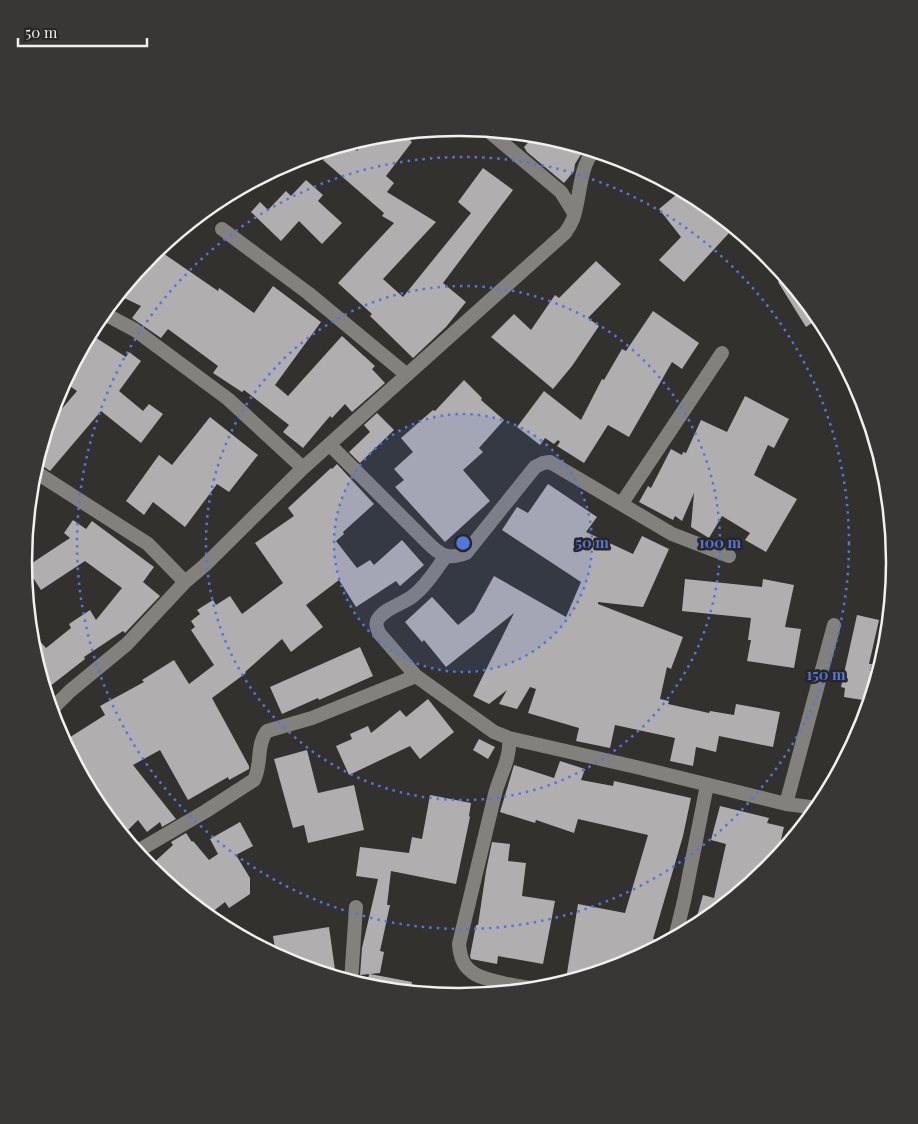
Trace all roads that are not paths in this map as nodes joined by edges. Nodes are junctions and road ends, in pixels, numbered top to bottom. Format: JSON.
{"nodes":[{"id":1,"x":495,"y":137,"type":"edge"},
{"id":2,"x":589,"y":156,"type":"edge"},
{"id":3,"x":574,"y":213,"type":"junction"},
{"id":4,"x":222,"y":229,"type":"dead end"},
{"id":5,"x":110,"y":317,"type":"edge"},
{"id":6,"x":722,"y":353,"type":"dead end"},
{"id":7,"x":407,"y":375,"type":"junction"},
{"id":8,"x":330,"y":445,"type":"junction"},
{"id":9,"x":303,"y":468,"type":"junction"},
{"id":10,"x":42,"y":475,"type":"edge"},
{"id":11,"x":622,"y":503,"type":"junction"},
{"id":12,"x":442,"y":554,"type":"junction"},
{"id":13,"x":729,"y":556,"type":"dead end"},
{"id":14,"x":185,"y":582,"type":"junction"},
{"id":15,"x":834,"y":625,"type":"dead end"},
{"id":16,"x":416,"y":676,"type":"junction"},
{"id":17,"x":57,"y":703,"type":"edge"},
{"id":18,"x":509,"y":738,"type":"junction"},
{"id":19,"x":707,"y":785,"type":"junction"},
{"id":20,"x":786,"y":804,"type":"junction"},
{"id":21,"x":808,"y":807,"type":"edge"},
{"id":22,"x":143,"y":848,"type":"edge"},
{"id":23,"x":356,"y":907,"type":"dead end"},
{"id":24,"x":677,"y":928,"type":"edge"},
{"id":25,"x":351,"y":975,"type":"edge"},
{"id":26,"x":515,"y":985,"type":"edge"}],
"edges":[{"from":1,"to":3,"type":"street"},
{"from":2,"to":3,"type":"street"},
{"from":3,"to":7,"type":"street"},
{"from":4,"to":7,"type":"street"},
{"from":5,"to":9,"type":"street"},
{"from":6,"to":11,"type":"street"},
{"from":7,"to":8,"type":"street"},
{"from":8,"to":9,"type":"street"},
{"from":8,"to":12,"type":"street"},
{"from":9,"to":14,"type":"street"},
{"from":10,"to":14,"type":"street"},
{"from":11,"to":12,"type":"street"},
{"from":11,"to":13,"type":"street"},
{"from":12,"to":16,"type":"street"},
{"from":14,"to":17,"type":"street"},
{"from":15,"to":20,"type":"street"},
{"from":16,"to":18,"type":"street"},
{"from":16,"to":22,"type":"street"},
{"from":18,"to":19,"type":"street"},
{"from":18,"to":26,"type":"street"},
{"from":19,"to":20,"type":"street"},
{"from":19,"to":24,"type":"street"},
{"from":20,"to":21,"type":"street"},
{"from":23,"to":25,"type":"street"}]}
